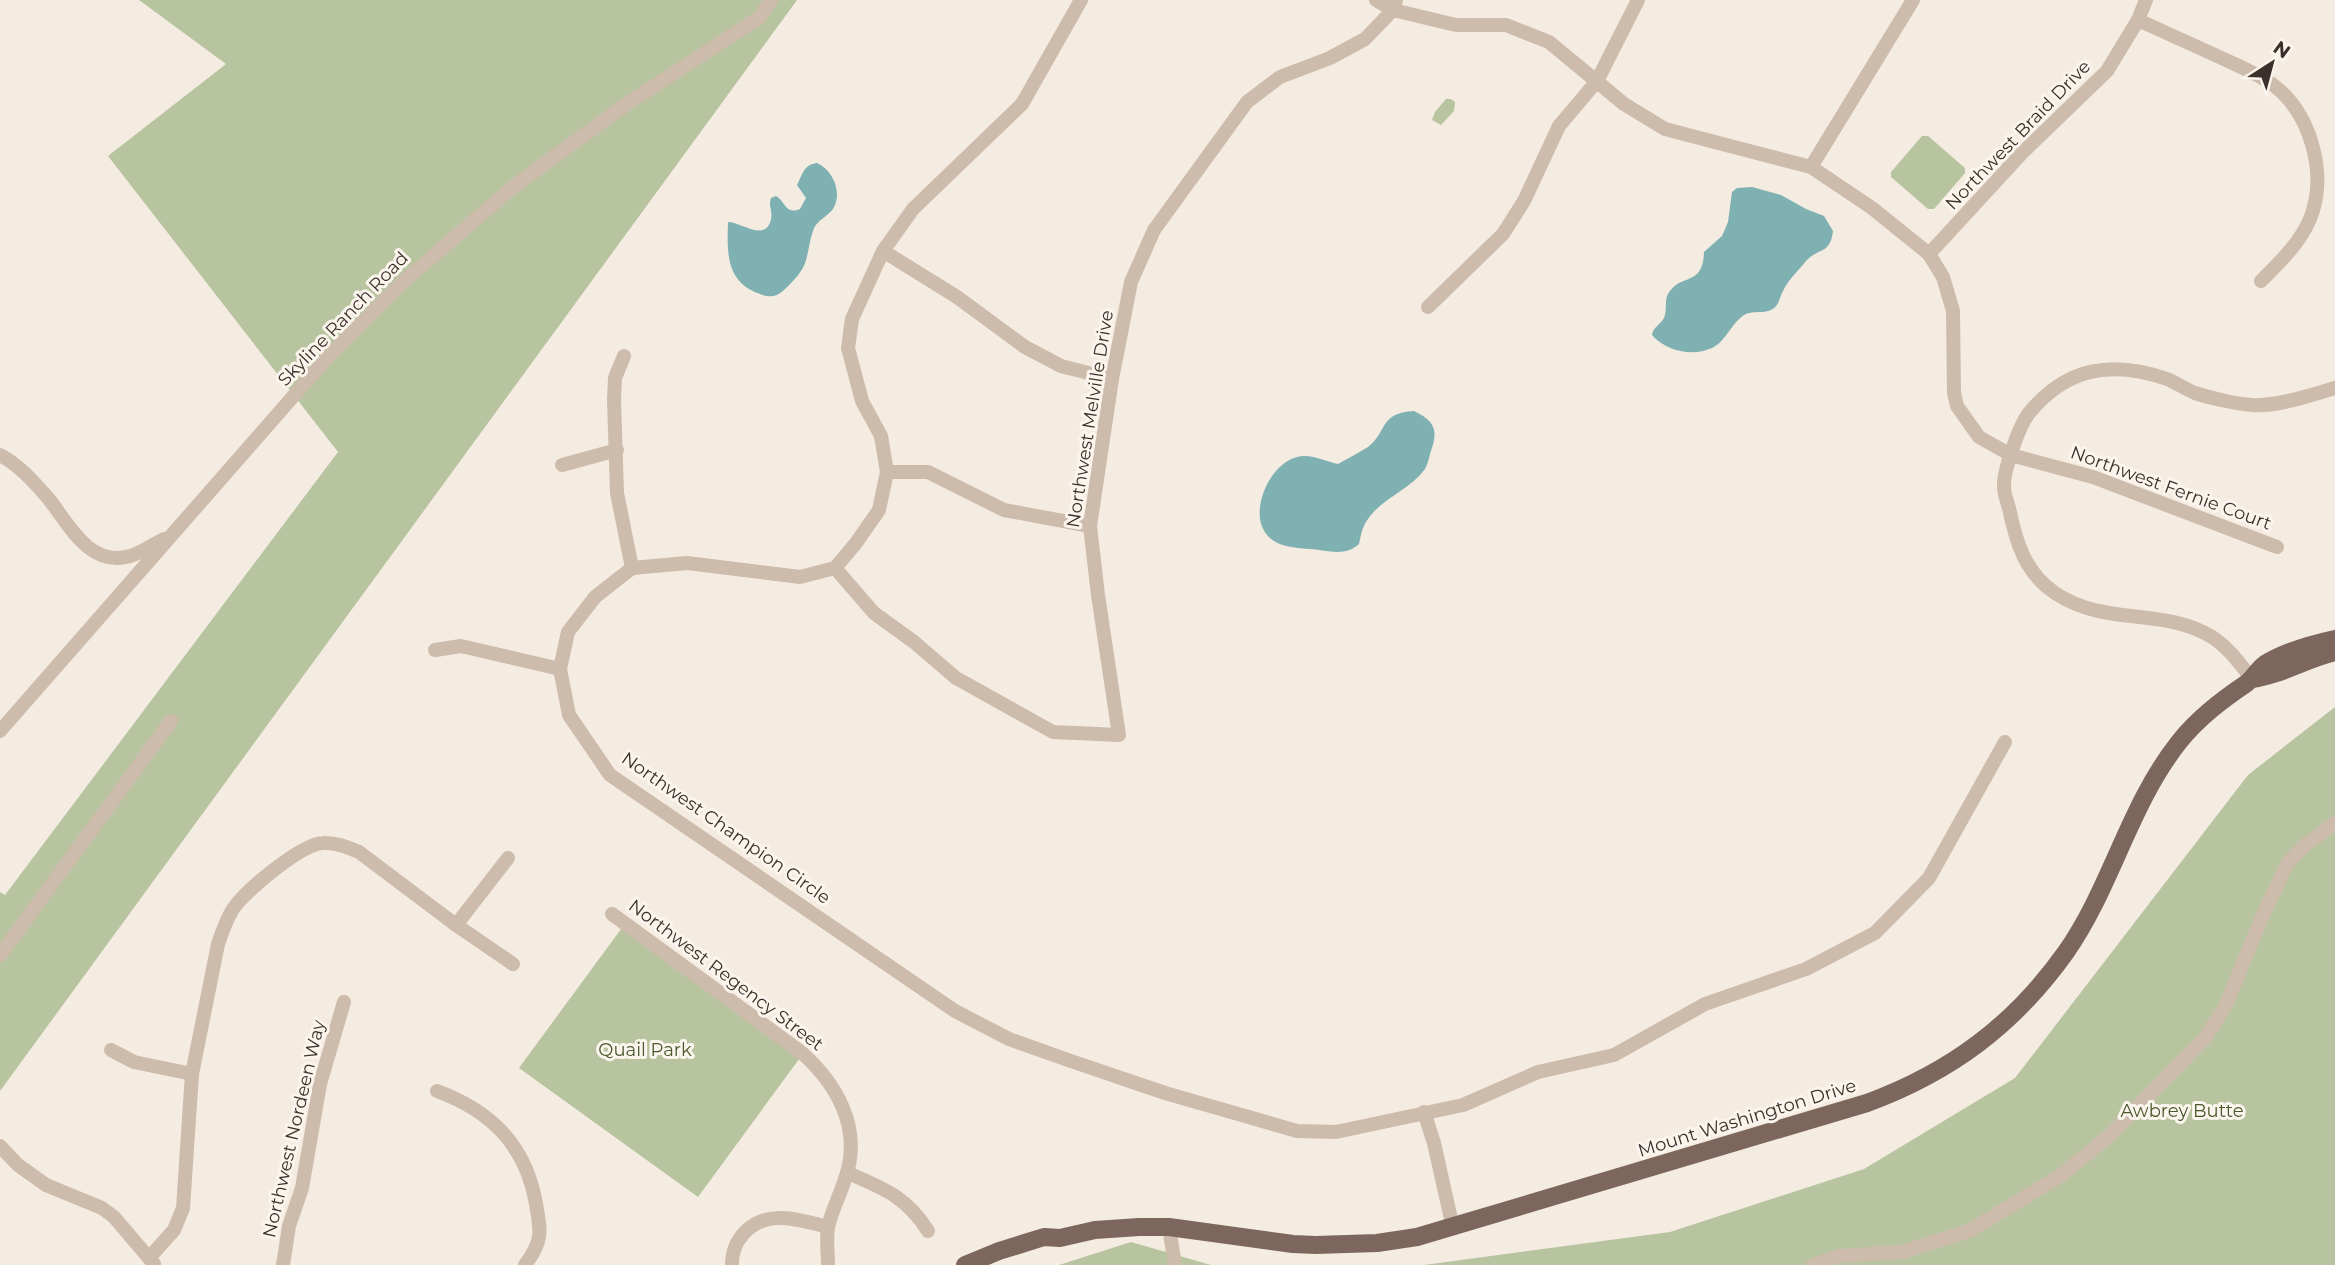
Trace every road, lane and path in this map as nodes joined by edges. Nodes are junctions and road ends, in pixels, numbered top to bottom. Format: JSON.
{"nodes":[{"id":1,"x":771,"y":0,"type":"edge"},
{"id":2,"x":1081,"y":0,"type":"edge"},
{"id":3,"x":1376,"y":0,"type":"edge"},
{"id":4,"x":1638,"y":0,"type":"edge"},
{"id":5,"x":1913,"y":0,"type":"edge"},
{"id":6,"x":2146,"y":0,"type":"edge"},
{"id":7,"x":1394,"y":5,"type":"edge"},
{"id":8,"x":2138,"y":20,"type":"junction"},
{"id":9,"x":1597,"y":81,"type":"junction"},
{"id":10,"x":1811,"y":167,"type":"junction"},
{"id":11,"x":883,"y":251,"type":"junction"},
{"id":12,"x":1929,"y":254,"type":"junction"},
{"id":13,"x":2261,"y":281,"type":"dead end"},
{"id":14,"x":1428,"y":307,"type":"dead end"},
{"id":15,"x":624,"y":356,"type":"dead end"},
{"id":16,"x":1112,"y":379,"type":"junction"},
{"id":17,"x":2335,"y":388,"type":"edge"},
{"id":18,"x":617,"y":450,"type":"junction"},
{"id":19,"x":2011,"y":454,"type":"junction"},
{"id":20,"x":0,"y":455,"type":"edge"},
{"id":21,"x":562,"y":465,"type":"dead end"},
{"id":22,"x":887,"y":472,"type":"junction"},
{"id":23,"x":1090,"y":526,"type":"junction"},
{"id":24,"x":174,"y":533,"type":"junction"},
{"id":25,"x":2277,"y":547,"type":"dead end"},
{"id":26,"x":632,"y":568,"type":"junction"},
{"id":27,"x":835,"y":568,"type":"junction"},
{"id":28,"x":2335,"y":639,"type":"edge"},
{"id":29,"x":435,"y":650,"type":"dead end"},
{"id":30,"x":2335,"y":652,"type":"edge"},
{"id":31,"x":560,"y":669,"type":"junction"},
{"id":32,"x":2252,"y":679,"type":"junction"},
{"id":33,"x":171,"y":721,"type":"dead end"},
{"id":34,"x":0,"y":731,"type":"edge"},
{"id":35,"x":2004,"y":741,"type":"dead end"},
{"id":36,"x":2335,"y":823,"type":"edge"},
{"id":37,"x":508,"y":858,"type":"dead end"},
{"id":38,"x":612,"y":914,"type":"dead end"},
{"id":39,"x":456,"y":925,"type":"junction"},
{"id":40,"x":0,"y":955,"type":"edge"},
{"id":41,"x":513,"y":964,"type":"dead end"},
{"id":42,"x":344,"y":1002,"type":"dead end"},
{"id":43,"x":111,"y":1050,"type":"dead end"},
{"id":44,"x":192,"y":1074,"type":"junction"},
{"id":45,"x":437,"y":1091,"type":"dead end"},
{"id":46,"x":1424,"y":1112,"type":"junction"},
{"id":47,"x":0,"y":1146,"type":"edge"},
{"id":48,"x":848,"y":1173,"type":"junction"},
{"id":49,"x":828,"y":1227,"type":"junction"},
{"id":50,"x":1169,"y":1227,"type":"junction"},
{"id":51,"x":1453,"y":1228,"type":"junction"},
{"id":52,"x":928,"y":1231,"type":"dead end"},
{"id":53,"x":1060,"y":1238,"type":"junction"},
{"id":54,"x":152,"y":1262,"type":"edge"},
{"id":55,"x":283,"y":1265,"type":"edge"},
{"id":56,"x":525,"y":1265,"type":"edge"},
{"id":57,"x":732,"y":1265,"type":"edge"},
{"id":58,"x":828,"y":1265,"type":"edge"},
{"id":59,"x":965,"y":1265,"type":"edge"},
{"id":60,"x":995,"y":1265,"type":"edge"},
{"id":61,"x":1175,"y":1265,"type":"edge"},
{"id":62,"x":1812,"y":1265,"type":"edge"}],
"edges":[{"from":1,"to":24,"type":"street","name":"Skyline Ranch Road"},
{"from":2,"to":11,"type":"street"},
{"from":3,"to":7,"type":"street"},
{"from":4,"to":9,"type":"street"},
{"from":5,"to":10,"type":"street"},
{"from":6,"to":8,"type":"street","name":"Northwest Braid Drive"},
{"from":7,"to":9,"type":"street"},
{"from":7,"to":16,"type":"street","name":"Northwest Melville Drive"},
{"from":8,"to":12,"type":"street","name":"Northwest Braid Drive"},
{"from":8,"to":13,"type":"street"},
{"from":9,"to":10,"type":"street"},
{"from":9,"to":14,"type":"street"},
{"from":10,"to":12,"type":"street"},
{"from":11,"to":16,"type":"street"},
{"from":11,"to":22,"type":"street"},
{"from":12,"to":19,"type":"street"},
{"from":15,"to":18,"type":"street"},
{"from":16,"to":23,"type":"street","name":"Northwest Melville Drive"},
{"from":17,"to":19,"type":"street"},
{"from":18,"to":21,"type":"street"},
{"from":18,"to":26,"type":"street"},
{"from":19,"to":25,"type":"street","name":"Northwest Fernie Court"},
{"from":19,"to":32,"type":"street"},
{"from":20,"to":24,"type":"street"},
{"from":22,"to":23,"type":"street"},
{"from":22,"to":27,"type":"street"},
{"from":23,"to":27,"type":"street","name":"Northwest Melville Drive"},
{"from":24,"to":34,"type":"street","name":"Skyline Ranch Road"},
{"from":26,"to":27,"type":"street"},
{"from":26,"to":31,"type":"street","name":"Northwest Champion Circle"},
{"from":28,"to":32,"type":"main road","name":"Mount Washington Drive"},
{"from":29,"to":31,"type":"street"},
{"from":30,"to":32,"type":"main road","name":"Mount Washington Drive"},
{"from":31,"to":46,"type":"street","name":"Northwest Champion Circle"},
{"from":32,"to":51,"type":"main road","name":"Mount Washington Drive"},
{"from":33,"to":40,"type":"street"},
{"from":35,"to":46,"type":"street","name":"Northwest Champion Circle"},
{"from":36,"to":62,"type":"street"},
{"from":37,"to":39,"type":"street"},
{"from":38,"to":48,"type":"street","name":"Northwest Regency Street"},
{"from":39,"to":41,"type":"street"},
{"from":39,"to":44,"type":"street"},
{"from":42,"to":55,"type":"street","name":"Northwest Nordeen Way"},
{"from":43,"to":44,"type":"street"},
{"from":44,"to":54,"type":"street"},
{"from":45,"to":56,"type":"street"},
{"from":46,"to":51,"type":"street"},
{"from":47,"to":54,"type":"street"},
{"from":48,"to":49,"type":"street","name":"Northwest Regency Street"},
{"from":48,"to":52,"type":"street"},
{"from":49,"to":57,"type":"street"},
{"from":49,"to":58,"type":"street","name":"Northwest Regency Street"},
{"from":50,"to":51,"type":"main road","name":"Mount Washington Drive"},
{"from":50,"to":53,"type":"main road","name":"Mount Washington Drive"},
{"from":50,"to":61,"type":"street"},
{"from":53,"to":59,"type":"main road","name":"Mount Washington Drive"},
{"from":53,"to":60,"type":"main road","name":"Mount Washington Drive"}]}
